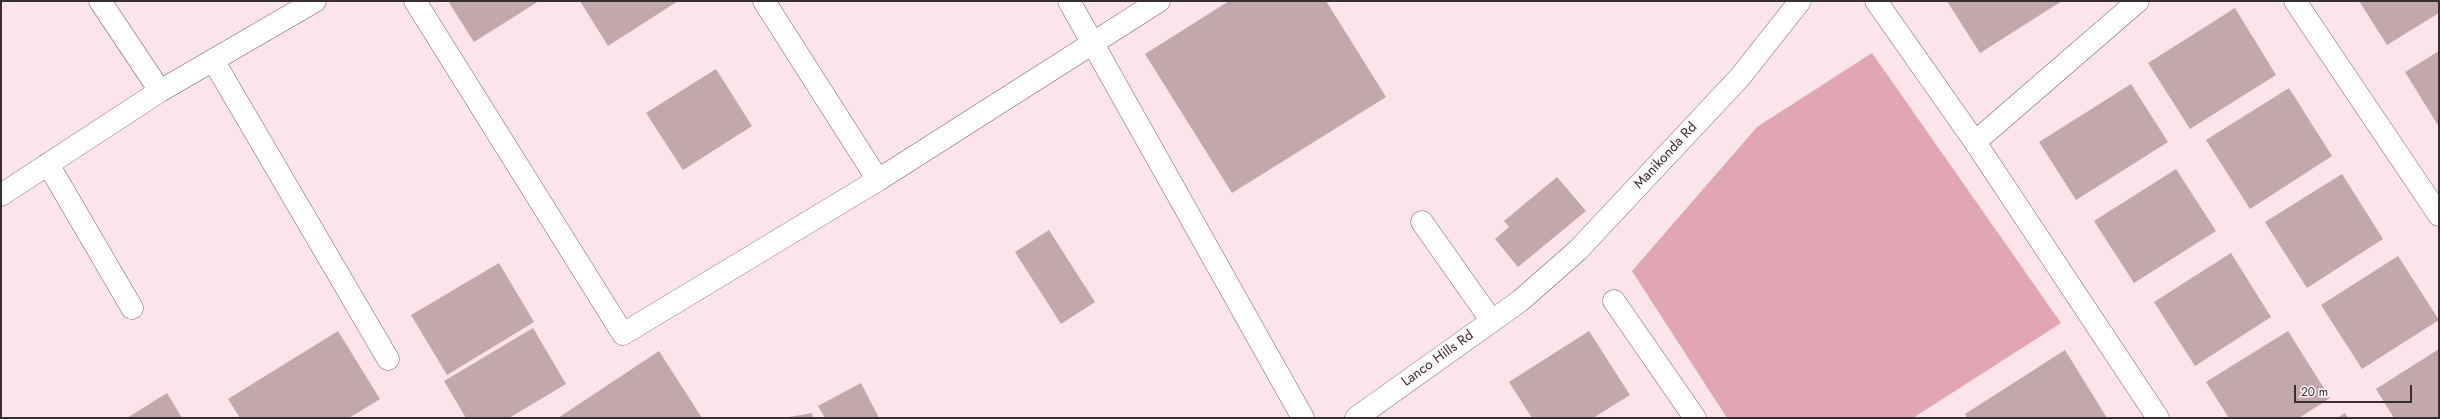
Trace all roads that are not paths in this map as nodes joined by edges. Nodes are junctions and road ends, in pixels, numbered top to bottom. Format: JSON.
{"nodes":[{"id":1,"x":100,"y":1,"type":"edge"},
{"id":2,"x":315,"y":1,"type":"edge"},
{"id":3,"x":415,"y":1,"type":"edge"},
{"id":4,"x":764,"y":1,"type":"edge"},
{"id":5,"x":1069,"y":1,"type":"edge"},
{"id":6,"x":1159,"y":1,"type":"edge"},
{"id":7,"x":1800,"y":1,"type":"edge"},
{"id":8,"x":1876,"y":1,"type":"edge"},
{"id":9,"x":2138,"y":1,"type":"edge"},
{"id":10,"x":2295,"y":1,"type":"edge"},
{"id":11,"x":1093,"y":43,"type":"junction"},
{"id":12,"x":213,"y":60,"type":"junction"},
{"id":13,"x":160,"y":91,"type":"junction"},
{"id":14,"x":1975,"y":142,"type":"junction"},
{"id":15,"x":48,"y":164,"type":"junction"},
{"id":16,"x":878,"y":180,"type":"junction"},
{"id":17,"x":1,"y":195,"type":"edge"},
{"id":18,"x":2439,"y":215,"type":"edge"},
{"id":19,"x":1422,"y":222,"type":"dead end"},
{"id":20,"x":1520,"y":301,"type":"joint"},
{"id":21,"x":1614,"y":301,"type":"dead end"},
{"id":22,"x":132,"y":308,"type":"dead end"},
{"id":23,"x":1492,"y":320,"type":"junction"},
{"id":24,"x":388,"y":359,"type":"dead end"},
{"id":25,"x":1303,"y":418,"type":"edge"},
{"id":26,"x":1356,"y":418,"type":"edge"},
{"id":27,"x":1695,"y":418,"type":"edge"},
{"id":28,"x":2158,"y":418,"type":"edge"}],
"edges":[{"from":1,"to":13,"type":"street"},
{"from":2,"to":12,"type":"street"},
{"from":3,"to":16,"type":"street"},
{"from":4,"to":16,"type":"street"},
{"from":5,"to":11,"type":"street"},
{"from":6,"to":11,"type":"street"},
{"from":7,"to":20,"type":"street","name":"Manikonda Rd"},
{"from":8,"to":14,"type":"street"},
{"from":9,"to":14,"type":"street"},
{"from":10,"to":18,"type":"street"},
{"from":11,"to":16,"type":"street"},
{"from":11,"to":25,"type":"street"},
{"from":12,"to":13,"type":"street"},
{"from":12,"to":24,"type":"street"},
{"from":13,"to":15,"type":"street"},
{"from":14,"to":28,"type":"street"},
{"from":15,"to":17,"type":"street"},
{"from":15,"to":22,"type":"street"},
{"from":19,"to":23,"type":"street"},
{"from":20,"to":23,"type":"street","name":"Lanco Hills Rd"},
{"from":21,"to":27,"type":"street"},
{"from":23,"to":26,"type":"street","name":"Lanco Hills Rd"}]}
